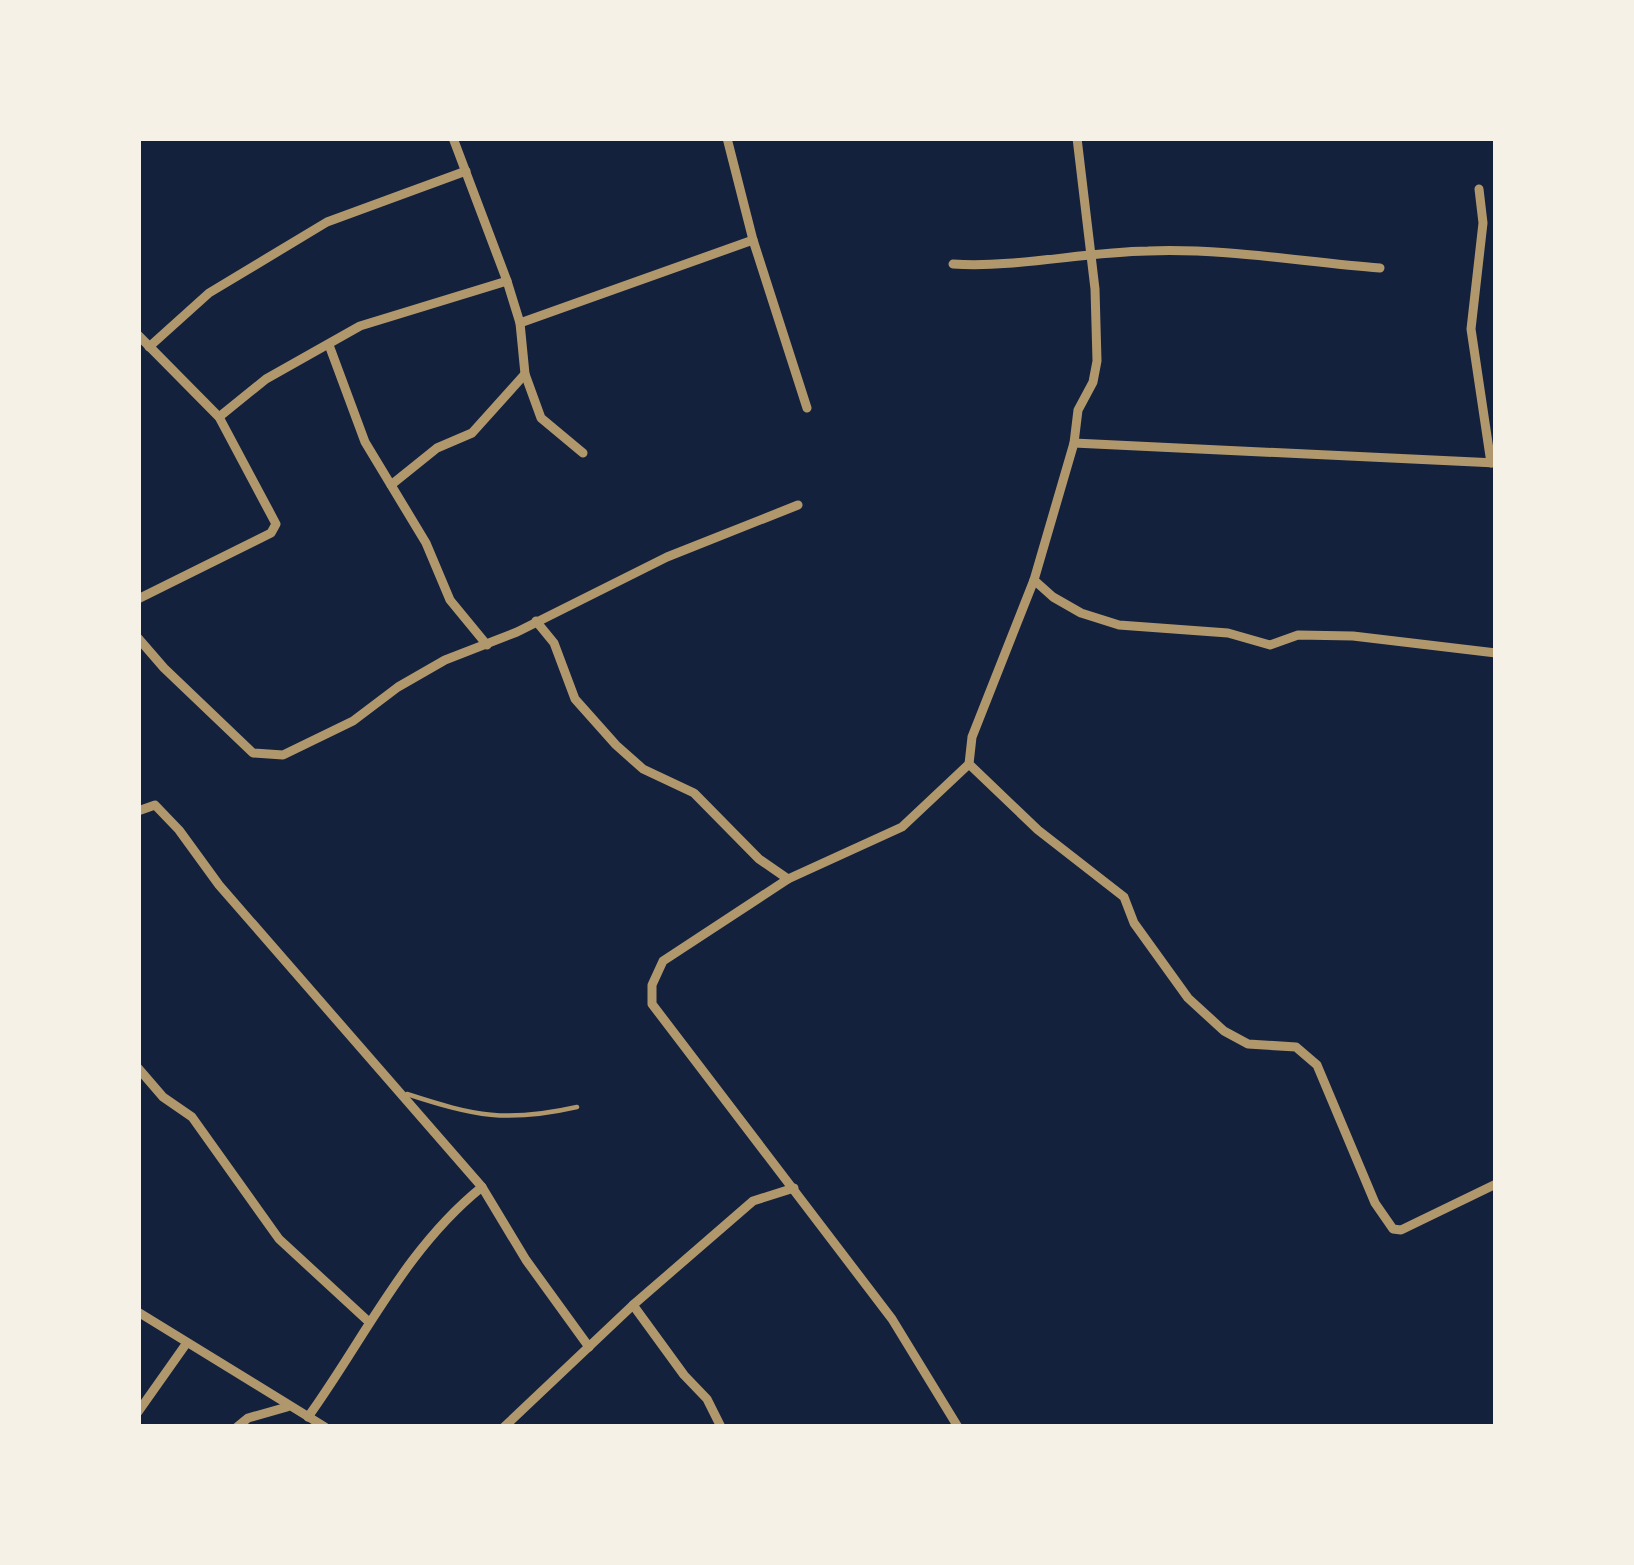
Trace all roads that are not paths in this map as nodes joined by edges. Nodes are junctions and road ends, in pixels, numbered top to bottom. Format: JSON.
{"nodes":[{"id":1,"x":453,"y":138,"type":"edge"},
{"id":2,"x":727,"y":138,"type":"edge"},
{"id":3,"x":1077,"y":138,"type":"edge"},
{"id":4,"x":466,"y":171,"type":"junction"},
{"id":5,"x":1478,"y":189,"type":"dead end"},
{"id":6,"x":754,"y":240,"type":"junction"},
{"id":7,"x":1088,"y":254,"type":"junction"},
{"id":8,"x":953,"y":265,"type":"dead end"},
{"id":9,"x":1380,"y":268,"type":"dead end"},
{"id":10,"x":508,"y":281,"type":"junction"},
{"id":11,"x":520,"y":323,"type":"junction"},
{"id":12,"x":138,"y":334,"type":"edge"},
{"id":13,"x":329,"y":345,"type":"junction"},
{"id":14,"x":148,"y":347,"type":"junction"},
{"id":15,"x":525,"y":374,"type":"junction"},
{"id":16,"x":807,"y":408,"type":"dead end"},
{"id":17,"x":219,"y":417,"type":"junction"},
{"id":18,"x":1073,"y":443,"type":"junction"},
{"id":19,"x":583,"y":453,"type":"dead end"},
{"id":20,"x":1494,"y":463,"type":"edge"},
{"id":21,"x":391,"y":485,"type":"junction"},
{"id":22,"x":798,"y":505,"type":"dead end"},
{"id":23,"x":1034,"y":580,"type":"junction"},
{"id":24,"x":138,"y":584,"type":"edge"},
{"id":25,"x":142,"y":597,"type":"edge"},
{"id":26,"x":536,"y":621,"type":"junction"},
{"id":27,"x":138,"y":638,"type":"edge"},
{"id":28,"x":488,"y":645,"type":"junction"},
{"id":29,"x":1496,"y":652,"type":"edge"},
{"id":30,"x":969,"y":764,"type":"junction"},
{"id":31,"x":138,"y":811,"type":"edge"},
{"id":32,"x":788,"y":879,"type":"junction"},
{"id":33,"x":138,"y":1068,"type":"edge"},
{"id":34,"x":402,"y":1093,"type":"junction"},
{"id":35,"x":577,"y":1107,"type":"dead end"},
{"id":36,"x":1496,"y":1184,"type":"edge"},
{"id":37,"x":482,"y":1187,"type":"junction"},
{"id":38,"x":794,"y":1188,"type":"junction"},
{"id":39,"x":633,"y":1305,"type":"junction"},
{"id":40,"x":138,"y":1312,"type":"edge"},
{"id":41,"x":369,"y":1322,"type":"junction"},
{"id":42,"x":186,"y":1344,"type":"junction"},
{"id":43,"x":589,"y":1347,"type":"junction"},
{"id":44,"x":289,"y":1406,"type":"junction"},
{"id":45,"x":138,"y":1412,"type":"edge"},
{"id":46,"x":308,"y":1417,"type":"junction"},
{"id":47,"x":237,"y":1427,"type":"edge"},
{"id":48,"x":325,"y":1427,"type":"edge"},
{"id":49,"x":503,"y":1427,"type":"edge"},
{"id":50,"x":721,"y":1427,"type":"edge"},
{"id":51,"x":958,"y":1427,"type":"edge"}],
"edges":[{"from":1,"to":4,"type":"street"},
{"from":2,"to":6,"type":"street"},
{"from":3,"to":7,"type":"street"},
{"from":4,"to":10,"type":"street"},
{"from":4,"to":14,"type":"street"},
{"from":5,"to":20,"type":"street"},
{"from":6,"to":11,"type":"street"},
{"from":6,"to":16,"type":"street"},
{"from":7,"to":8,"type":"street"},
{"from":7,"to":9,"type":"street"},
{"from":7,"to":18,"type":"street"},
{"from":10,"to":11,"type":"street"},
{"from":10,"to":13,"type":"street"},
{"from":11,"to":15,"type":"street"},
{"from":12,"to":14,"type":"street"},
{"from":13,"to":17,"type":"street"},
{"from":13,"to":21,"type":"street"},
{"from":14,"to":17,"type":"street"},
{"from":15,"to":19,"type":"street"},
{"from":15,"to":21,"type":"street"},
{"from":17,"to":25,"type":"street"},
{"from":18,"to":20,"type":"street"},
{"from":18,"to":23,"type":"street"},
{"from":21,"to":28,"type":"street"},
{"from":22,"to":26,"type":"street"},
{"from":23,"to":29,"type":"street"},
{"from":23,"to":30,"type":"street"},
{"from":24,"to":25,"type":"street"},
{"from":26,"to":28,"type":"street"},
{"from":26,"to":32,"type":"street"},
{"from":27,"to":28,"type":"street"},
{"from":30,"to":32,"type":"street"},
{"from":30,"to":36,"type":"street"},
{"from":31,"to":34,"type":"street"},
{"from":32,"to":38,"type":"street"},
{"from":33,"to":41,"type":"street"},
{"from":34,"to":35,"type":"lane"},
{"from":34,"to":37,"type":"street"},
{"from":37,"to":41,"type":"street"},
{"from":37,"to":43,"type":"street"},
{"from":38,"to":39,"type":"street"},
{"from":38,"to":51,"type":"street"},
{"from":39,"to":43,"type":"street"},
{"from":39,"to":50,"type":"street"},
{"from":40,"to":42,"type":"street"},
{"from":41,"to":46,"type":"street"},
{"from":42,"to":44,"type":"street"},
{"from":42,"to":45,"type":"street"},
{"from":43,"to":49,"type":"street"},
{"from":44,"to":46,"type":"street"},
{"from":44,"to":47,"type":"street"},
{"from":46,"to":48,"type":"street"}]}
